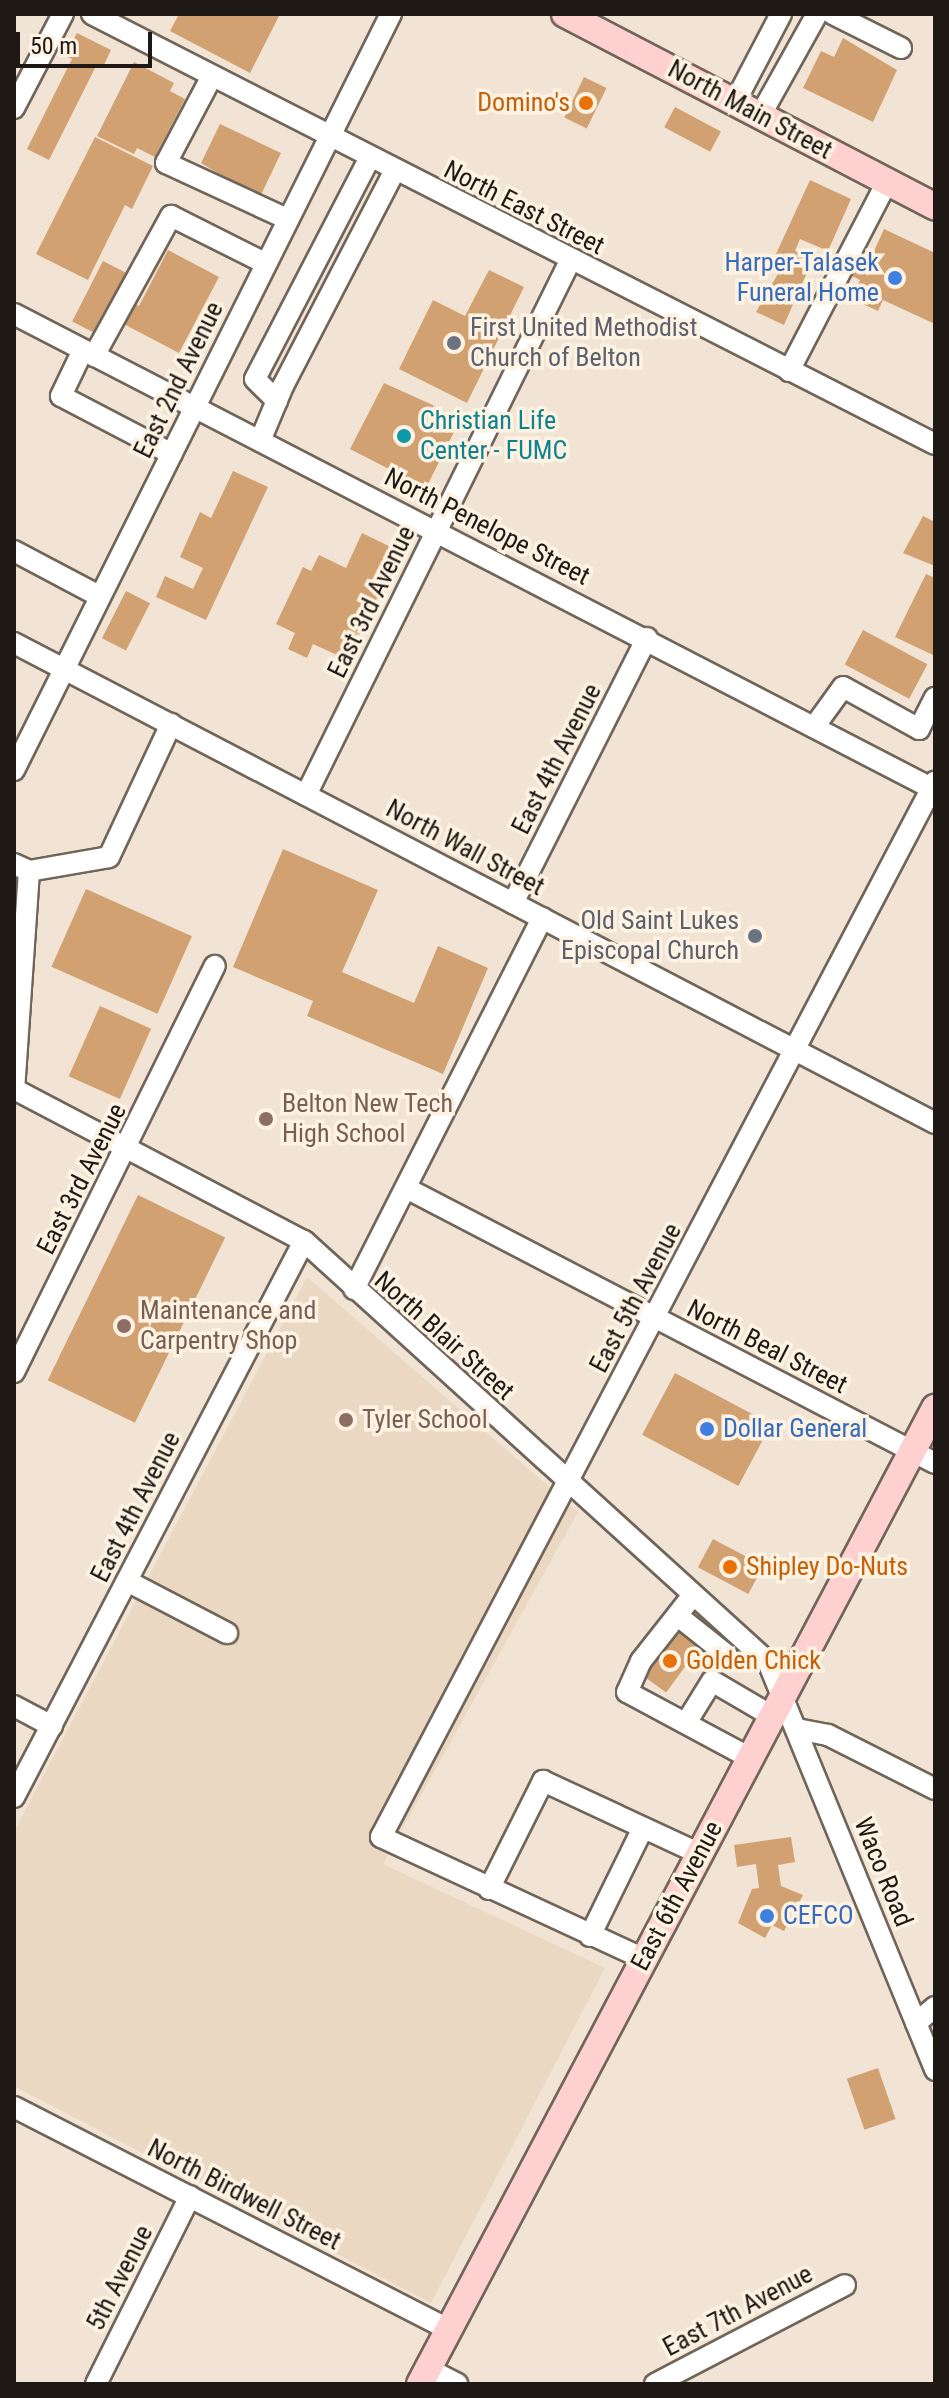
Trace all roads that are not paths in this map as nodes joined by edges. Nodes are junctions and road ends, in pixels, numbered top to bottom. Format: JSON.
{"nodes":[{"id":1,"x":63,"y":14,"type":"edge"},
{"id":2,"x":92,"y":14,"type":"edge"},
{"id":3,"x":391,"y":14,"type":"edge"},
{"id":4,"x":565,"y":14,"type":"edge"},
{"id":5,"x":781,"y":14,"type":"edge"},
{"id":6,"x":817,"y":14,"type":"edge"},
{"id":7,"x":833,"y":14,"type":"edge"},
{"id":8,"x":901,"y":48,"type":"dead end"},
{"id":9,"x":211,"y":78,"type":"junction"},
{"id":10,"x":735,"y":102,"type":"junction"},
{"id":11,"x":14,"y":108,"type":"edge"},
{"id":12,"x":760,"y":116,"type":"junction"},
{"id":13,"x":329,"y":139,"type":"junction"},
{"id":14,"x":369,"y":159,"type":"junction"},
{"id":15,"x":394,"y":172,"type":"junction"},
{"id":16,"x":887,"y":182,"type":"junction"},
{"id":17,"x":935,"y":207,"type":"edge"},
{"id":18,"x":287,"y":219,"type":"junction"},
{"id":19,"x":570,"y":261,"type":"junction"},
{"id":20,"x":265,"y":263,"type":"junction"},
{"id":21,"x":14,"y":314,"type":"edge"},
{"id":22,"x":89,"y":353,"type":"junction"},
{"id":23,"x":789,"y":371,"type":"junction"},
{"id":24,"x":277,"y":401,"type":"junction"},
{"id":25,"x":195,"y":407,"type":"junction"},
{"id":26,"x":260,"y":441,"type":"junction"},
{"id":27,"x":935,"y":444,"type":"edge"},
{"id":28,"x":172,"y":454,"type":"junction"},
{"id":29,"x":437,"y":531,"type":"junction"},
{"id":30,"x":14,"y":551,"type":"edge"},
{"id":31,"x":99,"y":596,"type":"junction"},
{"id":32,"x":647,"y":638,"type":"junction"},
{"id":33,"x":14,"y":643,"type":"edge"},
{"id":34,"x":62,"y":668,"type":"junction"},
{"id":35,"x":935,"y":698,"type":"edge"},
{"id":36,"x":171,"y":724,"type":"junction"},
{"id":37,"x":814,"y":727,"type":"junction"},
{"id":38,"x":14,"y":770,"type":"edge"},
{"id":39,"x":934,"y":787,"type":"edge"},
{"id":40,"x":306,"y":795,"type":"junction"},
{"id":41,"x":21,"y":868,"type":"edge"},
{"id":42,"x":513,"y":903,"type":"junction"},
{"id":43,"x":542,"y":918,"type":"junction"},
{"id":44,"x":215,"y":966,"type":"dead end"},
{"id":45,"x":797,"y":1051,"type":"junction"},
{"id":46,"x":14,"y":1089,"type":"edge"},
{"id":47,"x":935,"y":1123,"type":"edge"},
{"id":48,"x":128,"y":1148,"type":"junction"},
{"id":49,"x":406,"y":1188,"type":"junction"},
{"id":50,"x":304,"y":1241,"type":"junction"},
{"id":51,"x":354,"y":1289,"type":"junction"},
{"id":52,"x":655,"y":1318,"type":"junction"},
{"id":53,"x":14,"y":1370,"type":"edge"},
{"id":54,"x":935,"y":1408,"type":"edge"},
{"id":55,"x":924,"y":1457,"type":"edge"},
{"id":56,"x":567,"y":1484,"type":"junction"},
{"id":57,"x":127,"y":1581,"type":"junction"},
{"id":58,"x":693,"y":1595,"type":"junction"},
{"id":59,"x":678,"y":1616,"type":"junction"},
{"id":60,"x":227,"y":1633,"type":"dead end"},
{"id":61,"x":739,"y":1636,"type":"junction"},
{"id":62,"x":727,"y":1655,"type":"junction"},
{"id":63,"x":712,"y":1681,"type":"junction"},
{"id":64,"x":778,"y":1705,"type":"junction"},
{"id":65,"x":14,"y":1706,"type":"edge"},
{"id":66,"x":686,"y":1723,"type":"junction"},
{"id":67,"x":52,"y":1726,"type":"junction"},
{"id":68,"x":797,"y":1729,"type":"junction"},
{"id":69,"x":750,"y":1758,"type":"junction"},
{"id":70,"x":935,"y":1789,"type":"edge"},
{"id":71,"x":14,"y":1797,"type":"edge"},
{"id":72,"x":643,"y":1828,"type":"junction"},
{"id":73,"x":700,"y":1854,"type":"junction"},
{"id":74,"x":489,"y":1889,"type":"junction"},
{"id":75,"x":590,"y":1936,"type":"junction"},
{"id":76,"x":644,"y":1959,"type":"junction"},
{"id":77,"x":935,"y":2007,"type":"edge"},
{"id":78,"x":916,"y":2023,"type":"junction"},
{"id":79,"x":935,"y":2070,"type":"edge"},
{"id":80,"x":14,"y":2107,"type":"edge"},
{"id":81,"x":190,"y":2196,"type":"junction"},
{"id":82,"x":845,"y":2285,"type":"dead end"},
{"id":83,"x":449,"y":2330,"type":"junction"},
{"id":84,"x":424,"y":2377,"type":"edge"},
{"id":85,"x":96,"y":2384,"type":"edge"},
{"id":86,"x":457,"y":2384,"type":"edge"},
{"id":87,"x":655,"y":2384,"type":"edge"}],
"edges":[{"from":1,"to":11,"type":"street"},
{"from":2,"to":9,"type":"street","name":"North East Street"},
{"from":3,"to":13,"type":"street","name":"East 2nd Avenue"},
{"from":4,"to":10,"type":"main road","name":"North Main Street"},
{"from":5,"to":10,"type":"street"},
{"from":6,"to":12,"type":"street"},
{"from":7,"to":8,"type":"street"},
{"from":9,"to":13,"type":"street","name":"North East Street"},
{"from":9,"to":18,"type":"street"},
{"from":10,"to":12,"type":"main road","name":"North Main Street"},
{"from":12,"to":16,"type":"main road","name":"North Main Street"},
{"from":13,"to":14,"type":"street","name":"North East Street"},
{"from":13,"to":18,"type":"street","name":"East 2nd Avenue"},
{"from":14,"to":15,"type":"street","name":"North East Street"},
{"from":14,"to":24,"type":"street"},
{"from":15,"to":19,"type":"street","name":"North East Street"},
{"from":15,"to":24,"type":"street"},
{"from":16,"to":17,"type":"main road","name":"North Main Street"},
{"from":16,"to":23,"type":"street"},
{"from":18,"to":20,"type":"street","name":"East 2nd Avenue"},
{"from":19,"to":23,"type":"street","name":"North East Street"},
{"from":19,"to":29,"type":"street","name":"East 3rd Avenue"},
{"from":20,"to":22,"type":"street"},
{"from":20,"to":25,"type":"street","name":"East 2nd Avenue"},
{"from":21,"to":22,"type":"street","name":"North Penelope Street"},
{"from":22,"to":25,"type":"street","name":"North Penelope Street"},
{"from":22,"to":28,"type":"street"},
{"from":23,"to":27,"type":"street","name":"North East Street"},
{"from":24,"to":26,"type":"street"},
{"from":25,"to":26,"type":"street","name":"North Penelope Street"},
{"from":25,"to":28,"type":"street","name":"East 2nd Avenue"},
{"from":26,"to":29,"type":"street","name":"North Penelope Street"},
{"from":28,"to":31,"type":"street","name":"East 2nd Avenue"},
{"from":29,"to":32,"type":"street","name":"North Penelope Street"},
{"from":29,"to":40,"type":"street","name":"East 3rd Avenue"},
{"from":30,"to":31,"type":"street"},
{"from":31,"to":34,"type":"street","name":"East 2nd Avenue"},
{"from":32,"to":37,"type":"street","name":"North Penelope Street"},
{"from":32,"to":42,"type":"street","name":"East 4th Avenue"},
{"from":33,"to":34,"type":"street","name":"North Wall Street"},
{"from":34,"to":36,"type":"street","name":"North Wall Street"},
{"from":34,"to":38,"type":"street","name":"East 2nd Avenue"},
{"from":35,"to":37,"type":"street"},
{"from":36,"to":40,"type":"street","name":"North Wall Street"},
{"from":36,"to":41,"type":"street"},
{"from":37,"to":39,"type":"street","name":"North Penelope Street"},
{"from":39,"to":45,"type":"street","name":"East 5th Avenue"},
{"from":40,"to":42,"type":"street","name":"North Wall Street"},
{"from":41,"to":46,"type":"street"},
{"from":42,"to":43,"type":"street","name":"North Wall Street"},
{"from":43,"to":45,"type":"street","name":"North Wall Street"},
{"from":43,"to":49,"type":"street"},
{"from":44,"to":48,"type":"street","name":"East 3rd Avenue"},
{"from":45,"to":47,"type":"street","name":"North Wall Street"},
{"from":45,"to":52,"type":"street","name":"East 5th Avenue"},
{"from":46,"to":48,"type":"street","name":"North Blair Street"},
{"from":48,"to":50,"type":"street","name":"North Blair Street"},
{"from":48,"to":53,"type":"street","name":"East 3rd Avenue"},
{"from":49,"to":51,"type":"street"},
{"from":49,"to":52,"type":"street","name":"North Beal Street"},
{"from":50,"to":51,"type":"street","name":"North Blair Street"},
{"from":50,"to":57,"type":"street","name":"East 4th Avenue"},
{"from":51,"to":56,"type":"street","name":"North Blair Street"},
{"from":52,"to":55,"type":"street","name":"North Beal Street"},
{"from":52,"to":56,"type":"street","name":"East 5th Avenue"},
{"from":54,"to":55,"type":"main road","name":"East 6th Avenue"},
{"from":55,"to":64,"type":"main road","name":"East 6th Avenue"},
{"from":56,"to":58,"type":"street","name":"North Blair Street"},
{"from":56,"to":74,"type":"street","name":"East 5th Avenue"},
{"from":57,"to":60,"type":"street"},
{"from":57,"to":67,"type":"street","name":"East 4th Avenue"},
{"from":58,"to":59,"type":"street"},
{"from":58,"to":61,"type":"street","name":"North Blair Street"},
{"from":59,"to":62,"type":"street"},
{"from":59,"to":66,"type":"street"},
{"from":61,"to":62,"type":"street"},
{"from":61,"to":64,"type":"street","name":"North Blair Street"},
{"from":62,"to":63,"type":"street"},
{"from":63,"to":64,"type":"street"},
{"from":63,"to":66,"type":"street"},
{"from":64,"to":68,"type":"street","name":"Waco Road"},
{"from":64,"to":69,"type":"main road","name":"East 6th Avenue"},
{"from":65,"to":67,"type":"street"},
{"from":66,"to":69,"type":"street"},
{"from":67,"to":71,"type":"street","name":"East 4th Avenue"},
{"from":68,"to":70,"type":"street"},
{"from":68,"to":78,"type":"street","name":"Waco Road"},
{"from":69,"to":73,"type":"main road","name":"East 6th Avenue"},
{"from":72,"to":73,"type":"street"},
{"from":72,"to":74,"type":"street"},
{"from":72,"to":75,"type":"street"},
{"from":73,"to":76,"type":"main road","name":"East 6th Avenue"},
{"from":74,"to":75,"type":"street"},
{"from":75,"to":76,"type":"street"},
{"from":76,"to":83,"type":"main road","name":"East 6th Avenue"},
{"from":77,"to":78,"type":"street"},
{"from":78,"to":79,"type":"street","name":"Waco Road"},
{"from":80,"to":81,"type":"street","name":"North Birdwell Street"},
{"from":81,"to":83,"type":"street","name":"North Birdwell Street"},
{"from":81,"to":85,"type":"street","name":"5th Avenue"},
{"from":82,"to":87,"type":"street","name":"East 7th Avenue"},
{"from":83,"to":84,"type":"main road","name":"East 6th Avenue"},
{"from":84,"to":86,"type":"street"}]}
